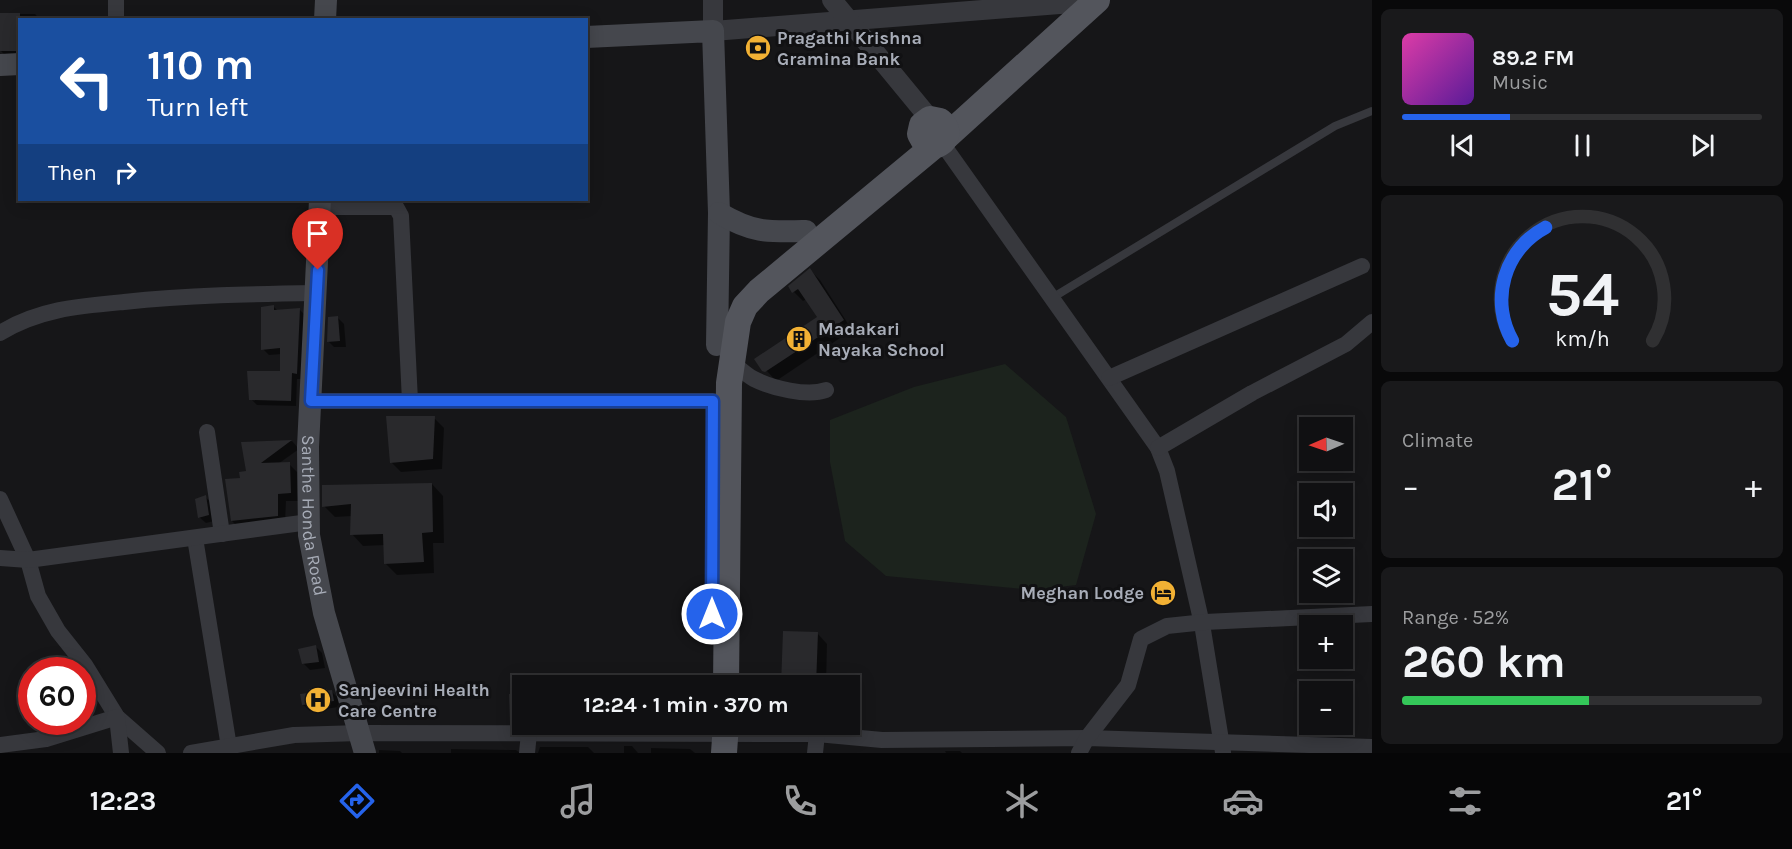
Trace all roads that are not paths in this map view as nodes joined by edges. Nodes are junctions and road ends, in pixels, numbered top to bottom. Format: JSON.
{"nodes":[{"id":1,"x":116,"y":0,"type":"edge"},
{"id":2,"x":326,"y":0,"type":"edge"},
{"id":3,"x":713,"y":0,"type":"edge"},
{"id":4,"x":832,"y":0,"type":"edge"},
{"id":5,"x":1071,"y":3,"type":"edge"},
{"id":6,"x":116,"y":18,"type":"edge"},
{"id":7,"x":325,"y":18,"type":"edge"},
{"id":8,"x":847,"y":20,"type":"junction"},
{"id":9,"x":713,"y":31,"type":"junction"},
{"id":10,"x":588,"y":37,"type":"edge"},
{"id":11,"x":0,"y":64,"type":"edge"},
{"id":12,"x":18,"y":64,"type":"edge"},
{"id":13,"x":1372,"y":111,"type":"edge"},
{"id":14,"x":935,"y":133,"type":"junction"},
{"id":15,"x":320,"y":203,"type":"edge"},
{"id":16,"x":718,"y":213,"type":"junction"},
{"id":17,"x":806,"y":231,"type":"junction"},
{"id":18,"x":1362,"y":266,"type":"dead end"},
{"id":19,"x":317,"y":293,"type":"junction"},
{"id":20,"x":1052,"y":298,"type":"junction"},
{"id":21,"x":1372,"y":322,"type":"edge"},
{"id":22,"x":0,"y":333,"type":"edge"},
{"id":23,"x":724,"y":350,"type":"junction"},
{"id":24,"x":1109,"y":378,"type":"junction"},
{"id":25,"x":826,"y":390,"type":"dead end"},
{"id":26,"x":311,"y":401,"type":"junction"},
{"id":27,"x":410,"y":401,"type":"junction"},
{"id":28,"x":713,"y":401,"type":"junction"},
{"id":29,"x":207,"y":432,"type":"dead end"},
{"id":30,"x":1158,"y":448,"type":"junction"},
{"id":31,"x":0,"y":499,"type":"edge"},
{"id":32,"x":309,"y":522,"type":"junction"},
{"id":33,"x":222,"y":534,"type":"junction"},
{"id":34,"x":195,"y":538,"type":"junction"},
{"id":35,"x":0,"y":558,"type":"edge"},
{"id":36,"x":27,"y":560,"type":"junction"},
{"id":37,"x":1372,"y":614,"type":"edge"},
{"id":38,"x":1202,"y":624,"type":"junction"},
{"id":39,"x":711,"y":675,"type":"edge"},
{"id":40,"x":726,"y":675,"type":"edge"},
{"id":41,"x":117,"y":717,"type":"junction"},
{"id":42,"x":512,"y":735,"type":"edge"},
{"id":43,"x":529,"y":735,"type":"edge"},
{"id":44,"x":592,"y":735,"type":"edge"},
{"id":45,"x":784,"y":735,"type":"edge"},
{"id":46,"x":817,"y":735,"type":"edge"},
{"id":47,"x":822,"y":735,"type":"edge"},
{"id":48,"x":717,"y":737,"type":"edge"},
{"id":49,"x":362,"y":743,"type":"edge"},
{"id":50,"x":0,"y":745,"type":"edge"},
{"id":51,"x":48,"y":746,"type":"edge"},
{"id":52,"x":881,"y":746,"type":"edge"},
{"id":53,"x":935,"y":746,"type":"edge"},
{"id":54,"x":1083,"y":746,"type":"edge"},
{"id":55,"x":1222,"y":747,"type":"edge"},
{"id":56,"x":1372,"y":747,"type":"edge"},
{"id":57,"x":229,"y":750,"type":"edge"},
{"id":58,"x":121,"y":753,"type":"edge"},
{"id":59,"x":158,"y":753,"type":"edge"},
{"id":60,"x":191,"y":753,"type":"edge"},
{"id":61,"x":527,"y":753,"type":"edge"},
{"id":62,"x":815,"y":753,"type":"edge"}],
"edges":[{"from":1,"to":6,"type":"street"},
{"from":2,"to":7,"type":"main road"},
{"from":3,"to":9,"type":"street"},
{"from":4,"to":8,"type":"street"},
{"from":5,"to":8,"type":"street"},
{"from":5,"to":14,"type":"main road"},
{"from":8,"to":9,"type":"street"},
{"from":8,"to":14,"type":"street"},
{"from":9,"to":10,"type":"main road"},
{"from":9,"to":16,"type":"main road"},
{"from":11,"to":12,"type":"main road"},
{"from":13,"to":20,"type":"lane"},
{"from":14,"to":17,"type":"main road"},
{"from":14,"to":20,"type":"street"},
{"from":14,"to":23,"type":"main road"},
{"from":15,"to":19,"type":"main road","name":"Santhe Honda Road"},
{"from":15,"to":27,"type":"street"},
{"from":16,"to":17,"type":"main road"},
{"from":16,"to":23,"type":"main road"},
{"from":17,"to":23,"type":"main road"},
{"from":18,"to":24,"type":"street"},
{"from":19,"to":22,"type":"street"},
{"from":19,"to":26,"type":"main road","name":"Santhe Honda Road"},
{"from":20,"to":24,"type":"street"},
{"from":21,"to":30,"type":"street"},
{"from":23,"to":25,"type":"street"},
{"from":23,"to":28,"type":"main road"},
{"from":23,"to":40,"type":"main road"},
{"from":24,"to":30,"type":"street"},
{"from":26,"to":27,"type":"street"},
{"from":26,"to":32,"type":"main road","name":"Santhe Honda Road"},
{"from":27,"to":28,"type":"street"},
{"from":28,"to":39,"type":"main road"},
{"from":29,"to":33,"type":"street"},
{"from":30,"to":38,"type":"street"},
{"from":31,"to":36,"type":"street"},
{"from":32,"to":33,"type":"street"},
{"from":32,"to":49,"type":"main road","name":"Santhe Honda Road"},
{"from":33,"to":34,"type":"street"},
{"from":34,"to":36,"type":"street"},
{"from":34,"to":57,"type":"street"},
{"from":35,"to":36,"type":"street"},
{"from":36,"to":41,"type":"street"},
{"from":37,"to":38,"type":"street"},
{"from":38,"to":54,"type":"street"},
{"from":38,"to":55,"type":"street"},
{"from":41,"to":51,"type":"street"},
{"from":41,"to":58,"type":"street"},
{"from":41,"to":59,"type":"street"},
{"from":42,"to":49,"type":"street"},
{"from":43,"to":61,"type":"street"},
{"from":44,"to":48,"type":"street"},
{"from":45,"to":48,"type":"street"},
{"from":46,"to":62,"type":"street"},
{"from":47,"to":52,"type":"street"},
{"from":49,"to":57,"type":"street"},
{"from":50,"to":51,"type":"street"},
{"from":52,"to":53,"type":"street"},
{"from":53,"to":54,"type":"street"},
{"from":54,"to":55,"type":"street"},
{"from":55,"to":56,"type":"street"},
{"from":57,"to":60,"type":"street"}]}
